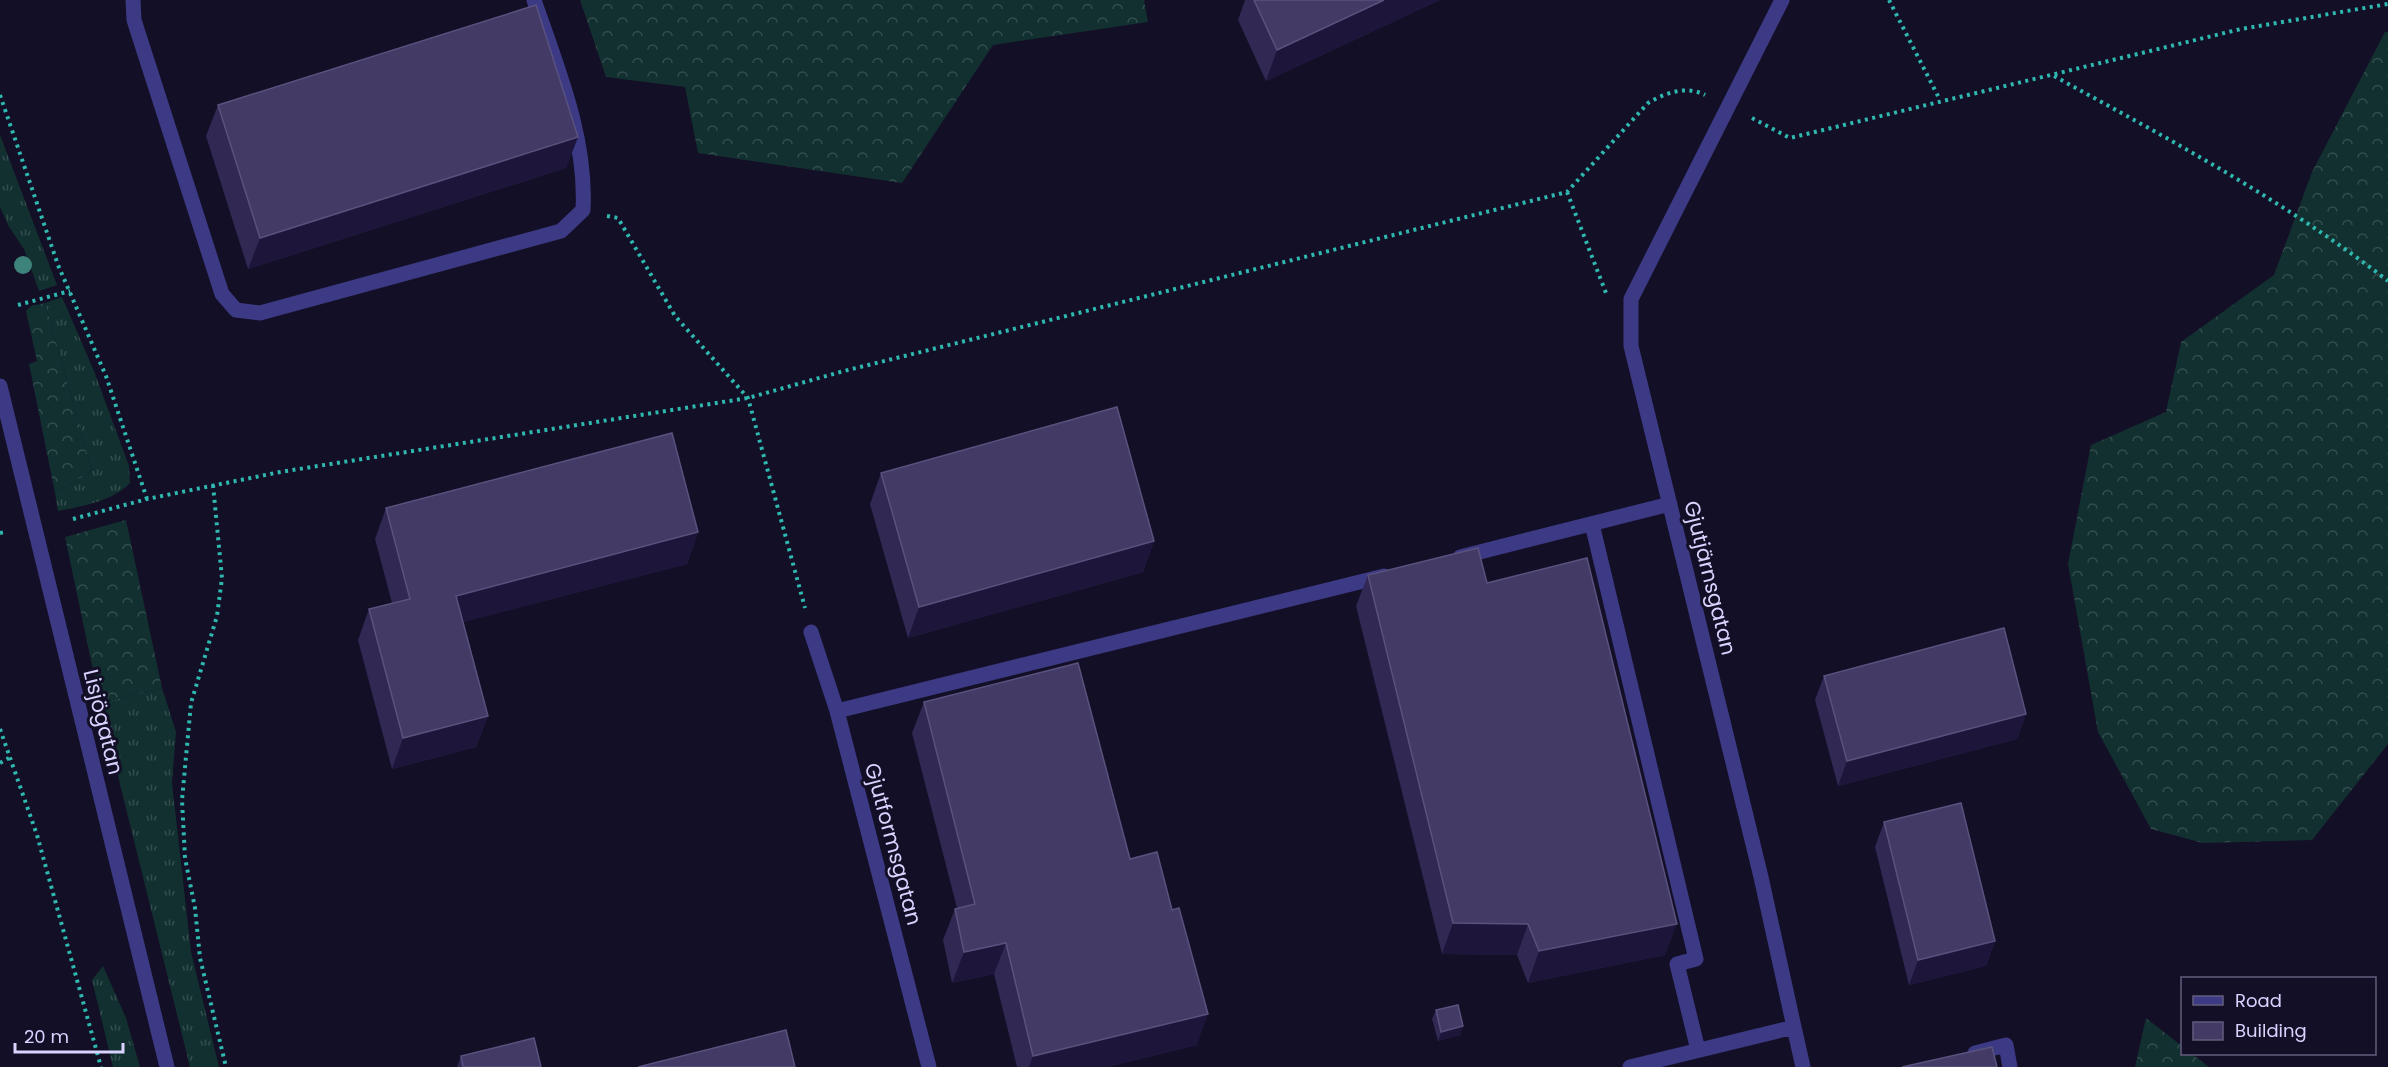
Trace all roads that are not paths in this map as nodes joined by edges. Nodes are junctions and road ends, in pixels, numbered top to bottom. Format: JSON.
{"nodes":[{"id":1,"x":133,"y":0,"type":"edge"},
{"id":2,"x":534,"y":0,"type":"edge"},
{"id":3,"x":1782,"y":0,"type":"edge"},
{"id":4,"x":0,"y":386,"type":"edge"},
{"id":5,"x":1670,"y":504,"type":"junction"},
{"id":6,"x":1592,"y":524,"type":"junction"},
{"id":7,"x":1445,"y":561,"type":"edge"},
{"id":8,"x":1399,"y":572,"type":"edge"},
{"id":9,"x":811,"y":633,"type":"road end"},
{"id":10,"x":837,"y":711,"type":"junction"},
{"id":11,"x":1794,"y":1027,"type":"junction"},
{"id":12,"x":1698,"y":1050,"type":"junction"},
{"id":13,"x":1961,"y":1056,"type":"edge"},
{"id":14,"x":167,"y":1067,"type":"edge"},
{"id":15,"x":929,"y":1067,"type":"edge"},
{"id":16,"x":1630,"y":1067,"type":"edge"},
{"id":17,"x":1803,"y":1067,"type":"edge"},
{"id":18,"x":2010,"y":1067,"type":"edge"}],
"edges":[{"from":1,"to":2,"type":"street"},
{"from":3,"to":5,"type":"street","name":"Gjutjärnsgatan"},
{"from":4,"to":14,"type":"street","name":"Lisjögatan"},
{"from":5,"to":6,"type":"street"},
{"from":5,"to":11,"type":"street","name":"Gjutjärnsgatan"},
{"from":6,"to":7,"type":"street"},
{"from":6,"to":12,"type":"street"},
{"from":8,"to":10,"type":"street"},
{"from":9,"to":10,"type":"street","name":"Gjutformsgatan"},
{"from":10,"to":15,"type":"street","name":"Gjutformsgatan"},
{"from":11,"to":12,"type":"street"},
{"from":11,"to":17,"type":"street","name":"Gjutjärnsgatan"},
{"from":12,"to":16,"type":"street"},
{"from":13,"to":18,"type":"street"}]}
